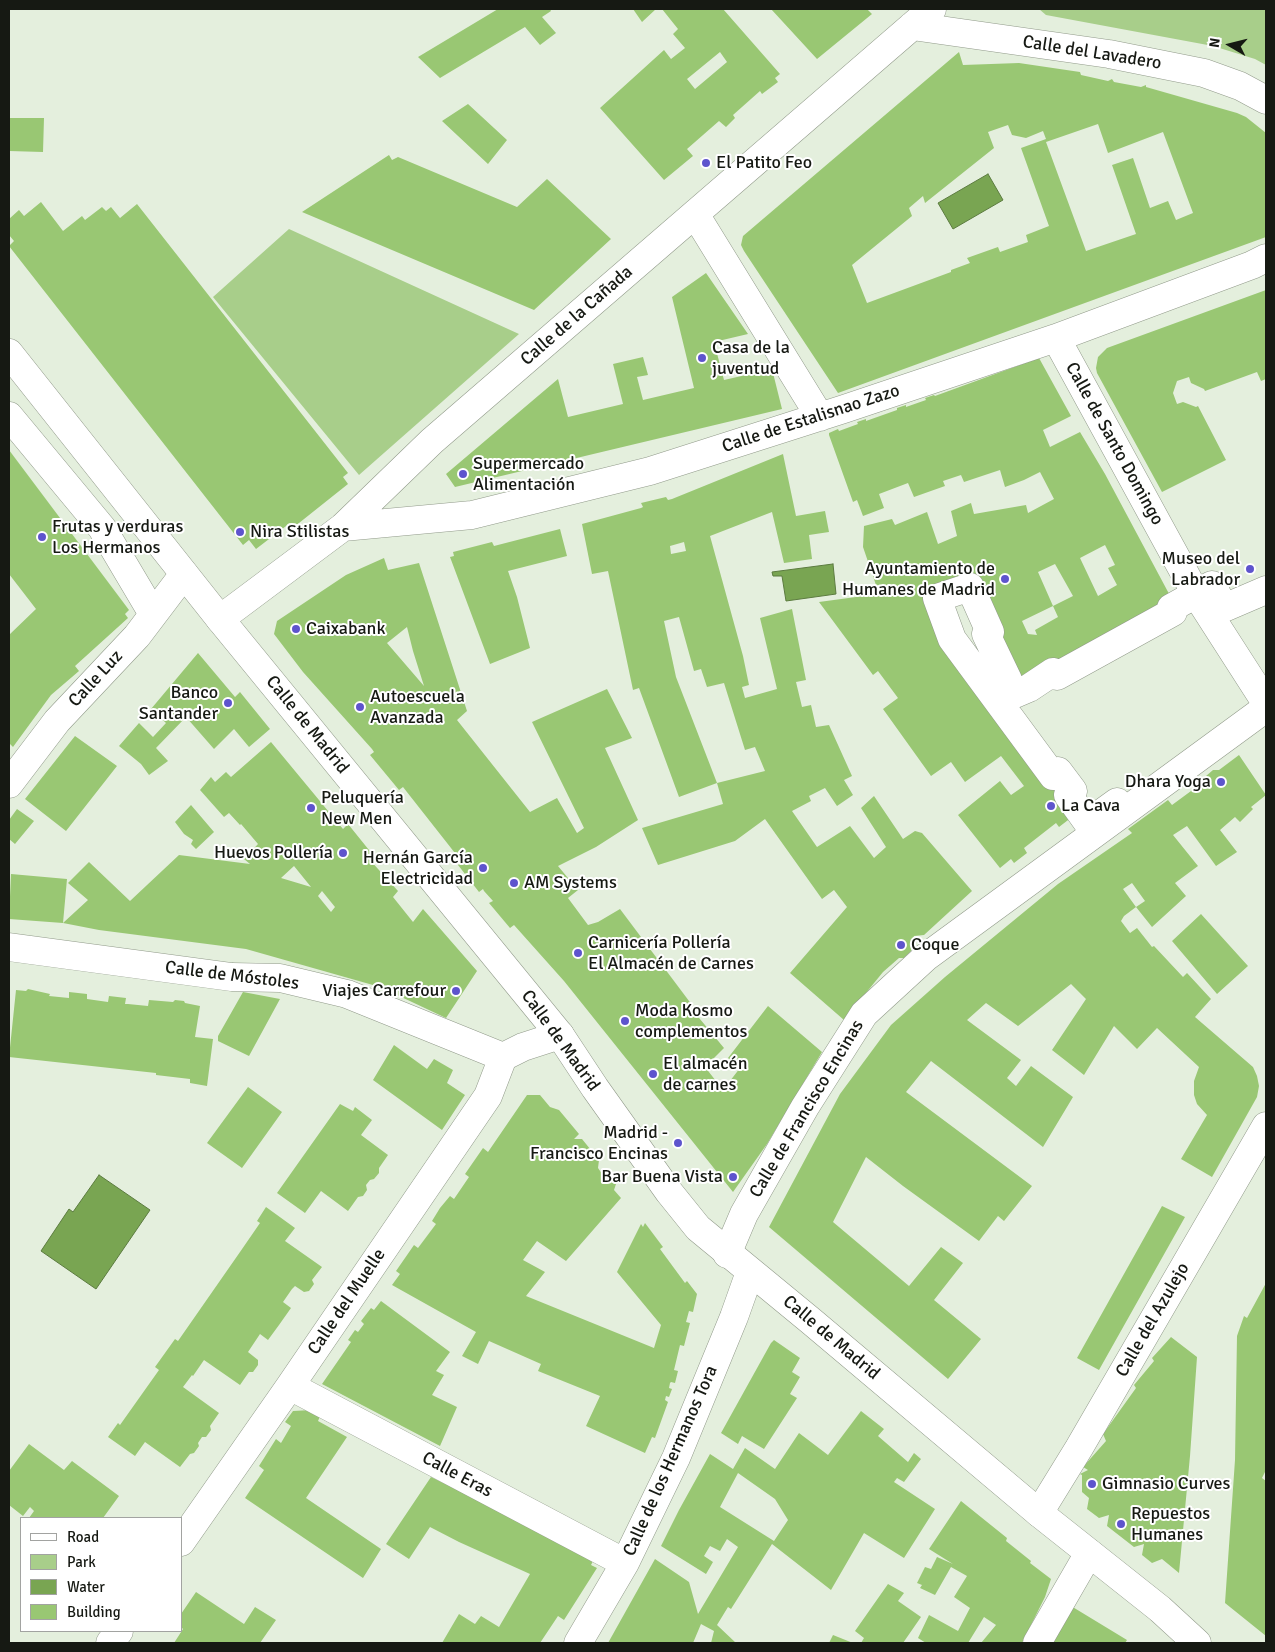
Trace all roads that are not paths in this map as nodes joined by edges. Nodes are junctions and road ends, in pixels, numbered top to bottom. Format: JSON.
{"nodes":[{"id":1,"x":922,"y":17,"type":"edge"},
{"id":2,"x":1266,"y":100,"type":"edge"},
{"id":3,"x":695,"y":214,"type":"junction"},
{"id":4,"x":1266,"y":258,"type":"edge"},
{"id":5,"x":1056,"y":338,"type":"junction"},
{"id":6,"x":9,"y":353,"type":"edge"},
{"id":7,"x":9,"y":416,"type":"edge"},
{"id":8,"x":820,"y":417,"type":"junction"},
{"id":9,"x":343,"y":527,"type":"junction"},
{"id":10,"x":184,"y":574,"type":"junction"},
{"id":11,"x":1266,"y":590,"type":"edge"},
{"id":12,"x":1196,"y":594,"type":"junction"},
{"id":13,"x":154,"y":614,"type":"junction"},
{"id":14,"x":220,"y":619,"type":"junction"},
{"id":15,"x":1266,"y":694,"type":"edge"},
{"id":16,"x":1266,"y":702,"type":"edge"},
{"id":17,"x":1266,"y":708,"type":"edge"},
{"id":18,"x":9,"y":784,"type":"edge"},
{"id":19,"x":9,"y":947,"type":"edge"},
{"id":20,"x":560,"y":1035,"type":"junction"},
{"id":21,"x":502,"y":1057,"type":"junction"},
{"id":22,"x":1266,"y":1126,"type":"edge"},
{"id":23,"x":727,"y":1254,"type":"junction"},
{"id":24,"x":750,"y":1272,"type":"junction"},
{"id":25,"x":290,"y":1386,"type":"junction"},
{"id":26,"x":1038,"y":1513,"type":"junction"},
{"id":27,"x":182,"y":1541,"type":"edge"},
{"id":28,"x":1089,"y":1553,"type":"junction"},
{"id":29,"x":625,"y":1563,"type":"junction"},
{"id":30,"x":118,"y":1632,"type":"edge"},
{"id":31,"x":110,"y":1643,"type":"edge"},
{"id":32,"x":578,"y":1643,"type":"edge"},
{"id":33,"x":1037,"y":1643,"type":"edge"},
{"id":34,"x":1197,"y":1643,"type":"edge"}],
"edges":[{"from":1,"to":2,"type":"street","name":"Calle del Lavadero"},
{"from":1,"to":3,"type":"street","name":"Calle de la Cañada"},
{"from":3,"to":8,"type":"street"},
{"from":3,"to":9,"type":"street","name":"Calle de la Cañada"},
{"from":4,"to":5,"type":"street","name":"Calle de Estalisnao Zazo"},
{"from":5,"to":8,"type":"street","name":"Calle de Estalisnao Zazo"},
{"from":5,"to":12,"type":"street","name":"Calle de Santo Domingo"},
{"from":6,"to":10,"type":"street","name":"Calle de Madrid"},
{"from":7,"to":13,"type":"street"},
{"from":8,"to":9,"type":"street","name":"Calle de Estalisnao Zazo"},
{"from":9,"to":14,"type":"street","name":"Calle de la Cañada"},
{"from":10,"to":13,"type":"street","name":"Calle Luz"},
{"from":10,"to":14,"type":"street","name":"Calle de Madrid"},
{"from":11,"to":12,"type":"street"},
{"from":12,"to":15,"type":"street"},
{"from":12,"to":16,"type":"street","name":"Calle de Santo Domingo"},
{"from":13,"to":18,"type":"street","name":"Calle Luz"},
{"from":14,"to":20,"type":"street","name":"Calle de Madrid"},
{"from":17,"to":23,"type":"street","name":"Calle de Francisco Encinas"},
{"from":19,"to":21,"type":"street","name":"Calle de Móstoles"},
{"from":20,"to":21,"type":"street"},
{"from":20,"to":23,"type":"street","name":"Calle de Madrid"},
{"from":21,"to":25,"type":"street","name":"Calle del Muelle"},
{"from":22,"to":26,"type":"street","name":"Calle del Azulejo"},
{"from":23,"to":24,"type":"street","name":"Calle de Madrid"},
{"from":24,"to":26,"type":"street","name":"Calle de Madrid"},
{"from":24,"to":29,"type":"street","name":"Calle de los Hermanos Tora"},
{"from":25,"to":27,"type":"street","name":"Calle del Muelle"},
{"from":25,"to":29,"type":"street","name":"Calle Eras"},
{"from":26,"to":28,"type":"street","name":"Calle de Madrid"},
{"from":28,"to":33,"type":"street"},
{"from":28,"to":34,"type":"street","name":"Calle de Madrid"},
{"from":29,"to":32,"type":"street","name":"Calle de los Hermanos Tora"},
{"from":30,"to":31,"type":"street"}]}
